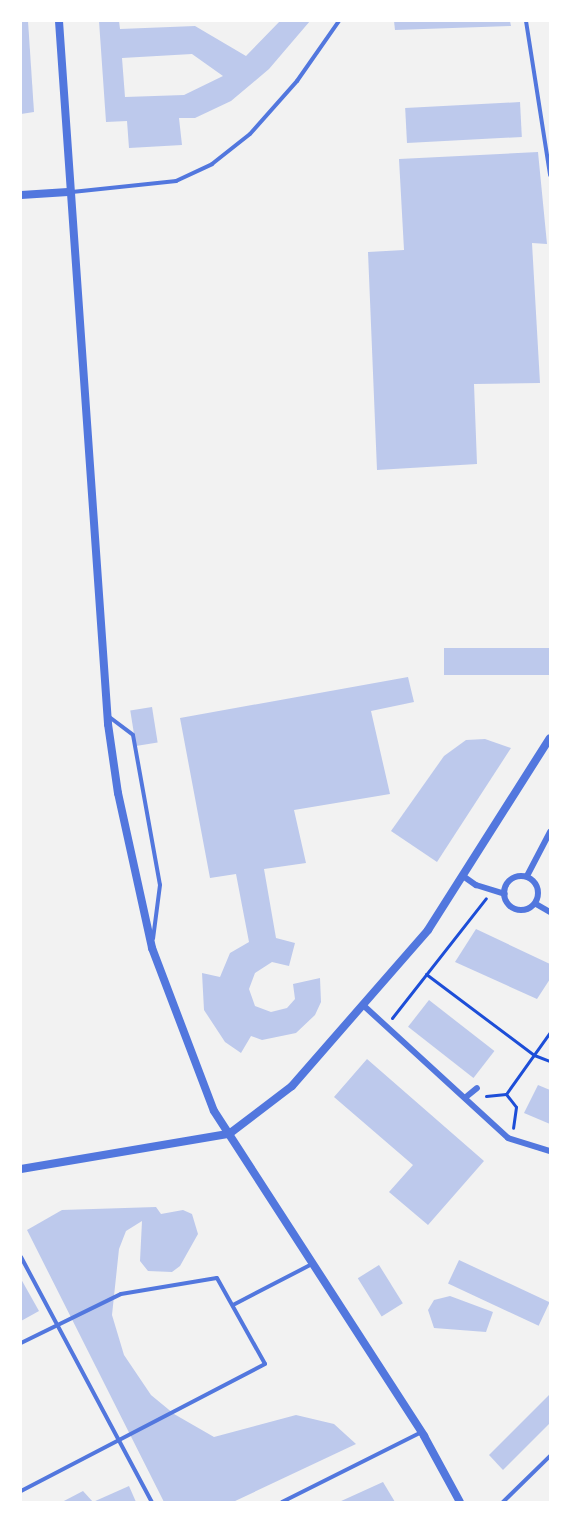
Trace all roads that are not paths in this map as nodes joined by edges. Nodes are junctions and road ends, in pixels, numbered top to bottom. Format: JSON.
{"nodes":[{"id":1,"x":59,"y":21,"type":"edge"},
{"id":2,"x":339,"y":21,"type":"edge"},
{"id":3,"x":526,"y":21,"type":"edge"},
{"id":4,"x":550,"y":176,"type":"edge"},
{"id":5,"x":68,"y":192,"type":"junction"},
{"id":6,"x":21,"y":195,"type":"edge"},
{"id":7,"x":107,"y":715,"type":"junction"},
{"id":8,"x":550,"y":738,"type":"edge"},
{"id":9,"x":550,"y":832,"type":"edge"},
{"id":10,"x":463,"y":876,"type":"junction"},
{"id":11,"x":527,"y":876,"type":"junction"},
{"id":12,"x":505,"y":894,"type":"junction"},
{"id":13,"x":536,"y":904,"type":"junction"},
{"id":14,"x":550,"y":912,"type":"edge"},
{"id":15,"x":152,"y":948,"type":"junction"},
{"id":16,"x":363,"y":1005,"type":"junction"},
{"id":17,"x":477,"y":1088,"type":"dead end"},
{"id":18,"x":466,"y":1097,"type":"junction"},
{"id":19,"x":229,"y":1134,"type":"junction"},
{"id":20,"x":550,"y":1151,"type":"edge"},
{"id":21,"x":21,"y":1168,"type":"edge"},
{"id":22,"x":21,"y":1257,"type":"edge"},
{"id":23,"x":312,"y":1263,"type":"junction"},
{"id":24,"x":233,"y":1305,"type":"junction"},
{"id":25,"x":57,"y":1325,"type":"junction"},
{"id":26,"x":21,"y":1343,"type":"edge"},
{"id":27,"x":421,"y":1432,"type":"junction"},
{"id":28,"x":119,"y":1441,"type":"junction"},
{"id":29,"x":550,"y":1456,"type":"edge"},
{"id":30,"x":21,"y":1491,"type":"edge"},
{"id":31,"x":152,"y":1502,"type":"edge"},
{"id":32,"x":282,"y":1502,"type":"edge"},
{"id":33,"x":460,"y":1502,"type":"edge"},
{"id":34,"x":503,"y":1502,"type":"edge"}],
"edges":[{"from":1,"to":5,"type":"street"},
{"from":2,"to":5,"type":"lane"},
{"from":3,"to":4,"type":"lane"},
{"from":5,"to":6,"type":"street"},
{"from":5,"to":7,"type":"street"},
{"from":7,"to":15,"type":"street"},
{"from":7,"to":15,"type":"lane"},
{"from":8,"to":10,"type":"street"},
{"from":9,"to":11,"type":"street"},
{"from":10,"to":12,"type":"street"},
{"from":10,"to":16,"type":"street"},
{"from":11,"to":12,"type":"street"},
{"from":11,"to":13,"type":"street"},
{"from":12,"to":13,"type":"street"},
{"from":13,"to":14,"type":"street"},
{"from":15,"to":19,"type":"street"},
{"from":16,"to":18,"type":"street"},
{"from":16,"to":19,"type":"street"},
{"from":17,"to":18,"type":"street"},
{"from":18,"to":20,"type":"street"},
{"from":19,"to":21,"type":"street"},
{"from":19,"to":23,"type":"street"},
{"from":22,"to":25,"type":"lane"},
{"from":23,"to":24,"type":"lane"},
{"from":23,"to":27,"type":"street"},
{"from":24,"to":25,"type":"lane"},
{"from":24,"to":28,"type":"lane"},
{"from":25,"to":26,"type":"lane"},
{"from":25,"to":28,"type":"lane"},
{"from":27,"to":32,"type":"lane"},
{"from":27,"to":33,"type":"street"},
{"from":28,"to":30,"type":"lane"},
{"from":28,"to":31,"type":"lane"},
{"from":29,"to":34,"type":"lane"}]}
